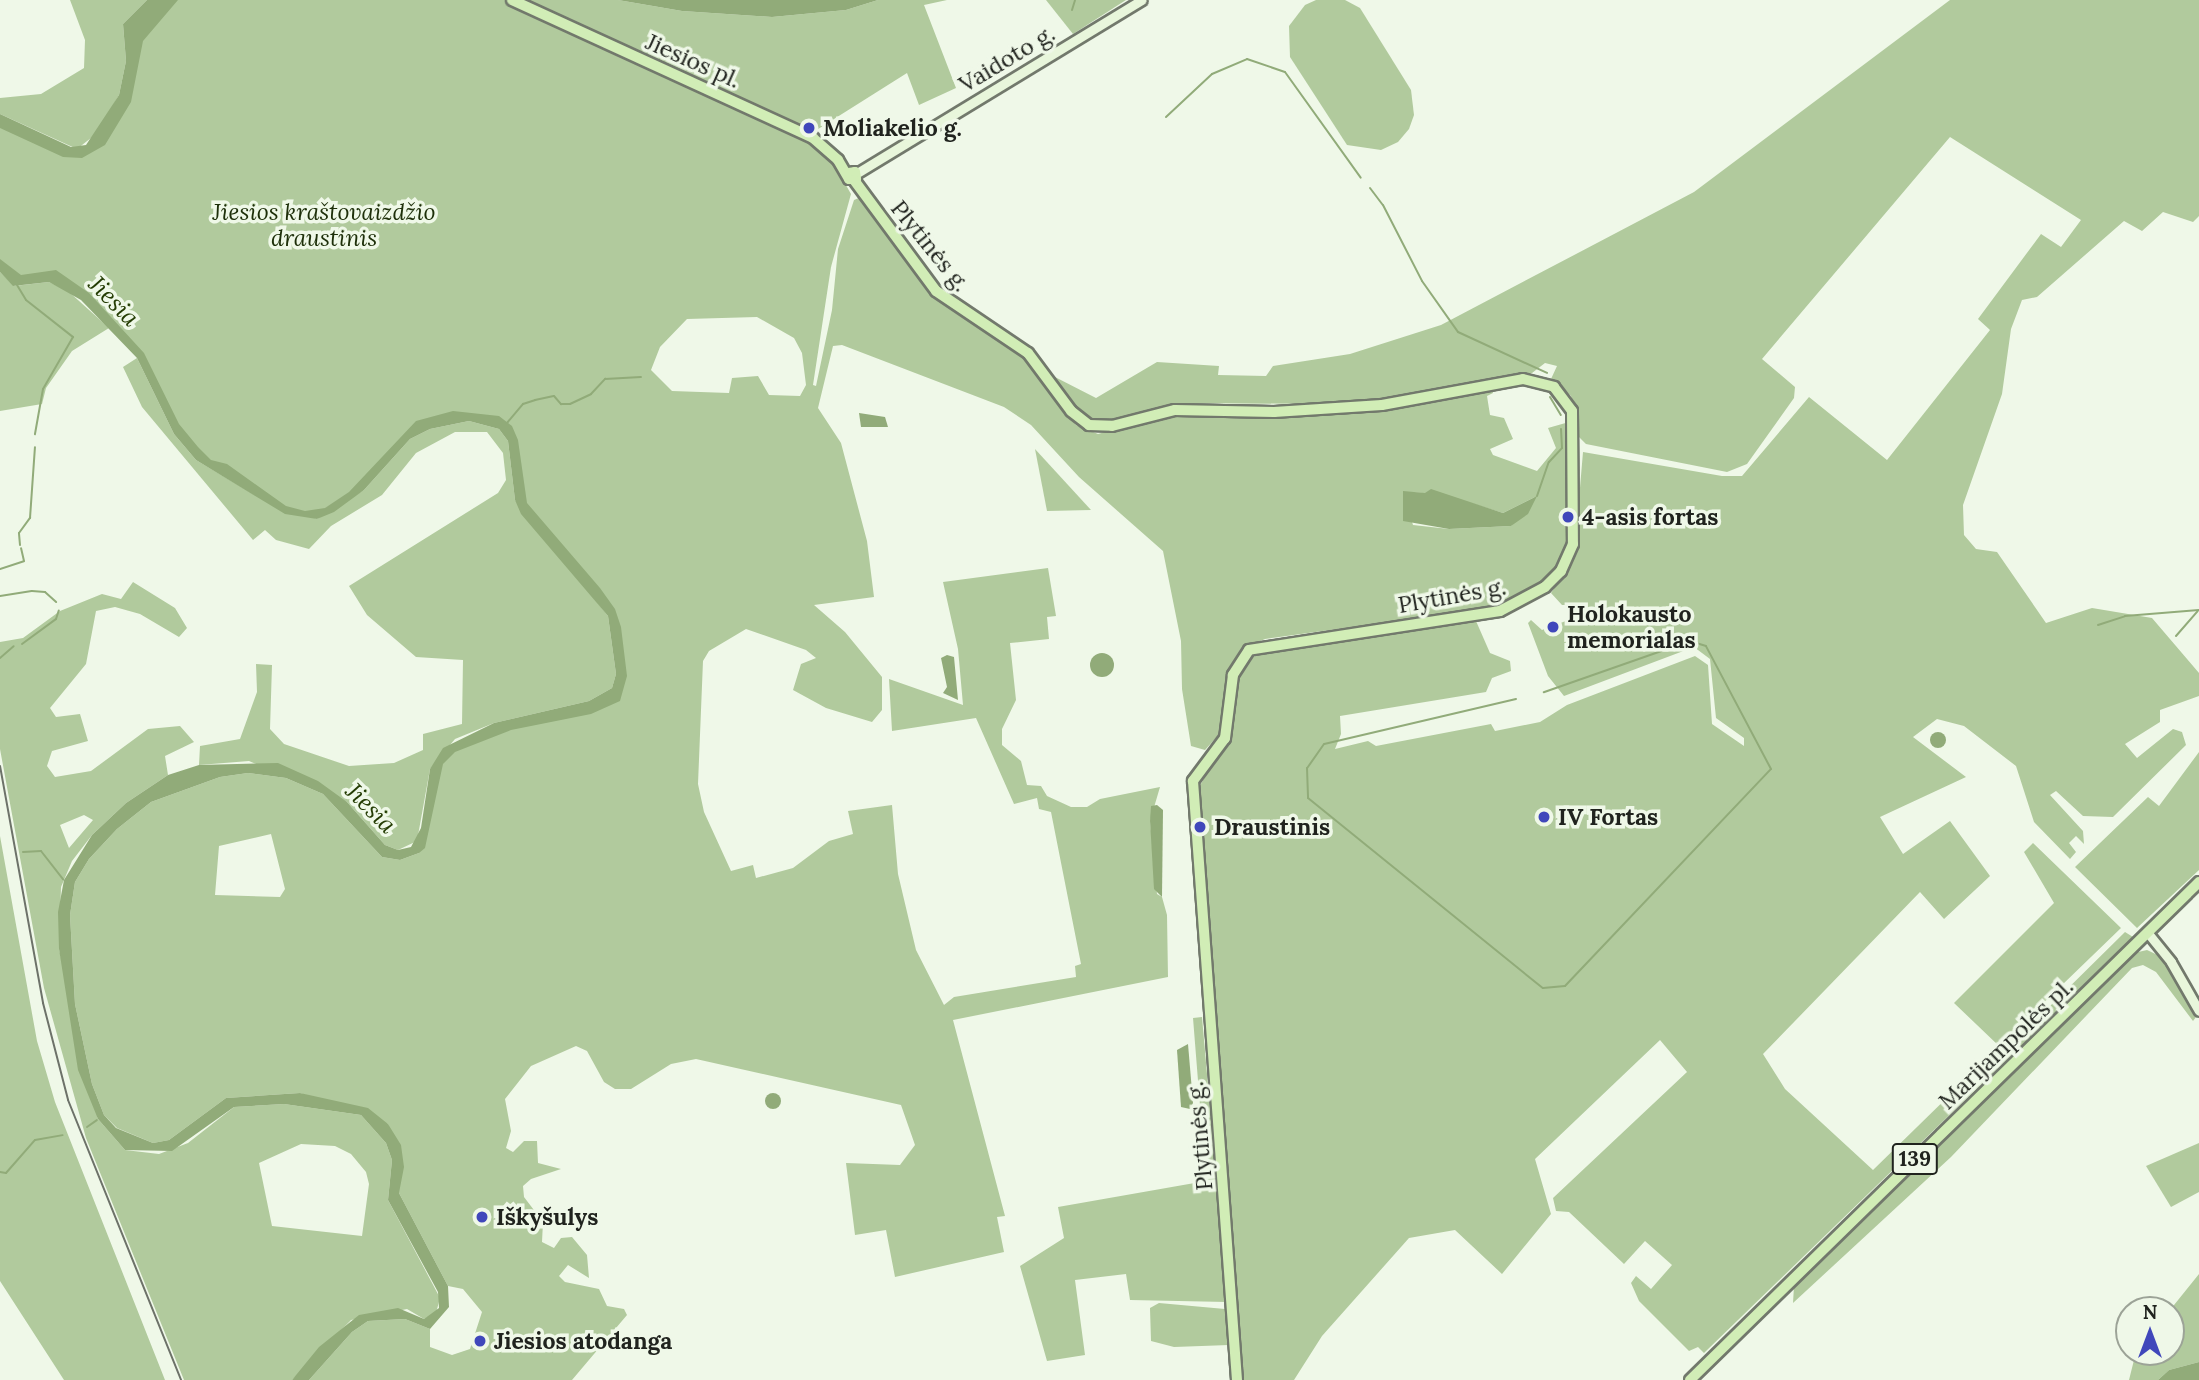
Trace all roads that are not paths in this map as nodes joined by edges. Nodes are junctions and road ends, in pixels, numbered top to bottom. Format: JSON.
{"nodes":[{"id":1,"x":512,"y":0,"type":"edge"},
{"id":2,"x":1141,"y":0,"type":"edge"},
{"id":3,"x":853,"y":175,"type":"junction"},
{"id":4,"x":2199,"y":882,"type":"edge"},
{"id":5,"x":2147,"y":932,"type":"junction"},
{"id":6,"x":2199,"y":1011,"type":"edge"},
{"id":7,"x":1237,"y":1380,"type":"edge"},
{"id":8,"x":1690,"y":1380,"type":"edge"}],
"edges":[{"from":1,"to":3,"type":"main road","name":"Jiesios pl."},
{"from":2,"to":3,"type":"main road","name":"Vaidoto g."},
{"from":3,"to":7,"type":"main road","name":"Plytinės g."},
{"from":4,"to":5,"type":"main road","name":"Marijampolės pl.","number":"139"},
{"from":5,"to":6,"type":"main road"},
{"from":5,"to":8,"type":"main road","name":"Marijampolės pl.","number":"139"}]}
